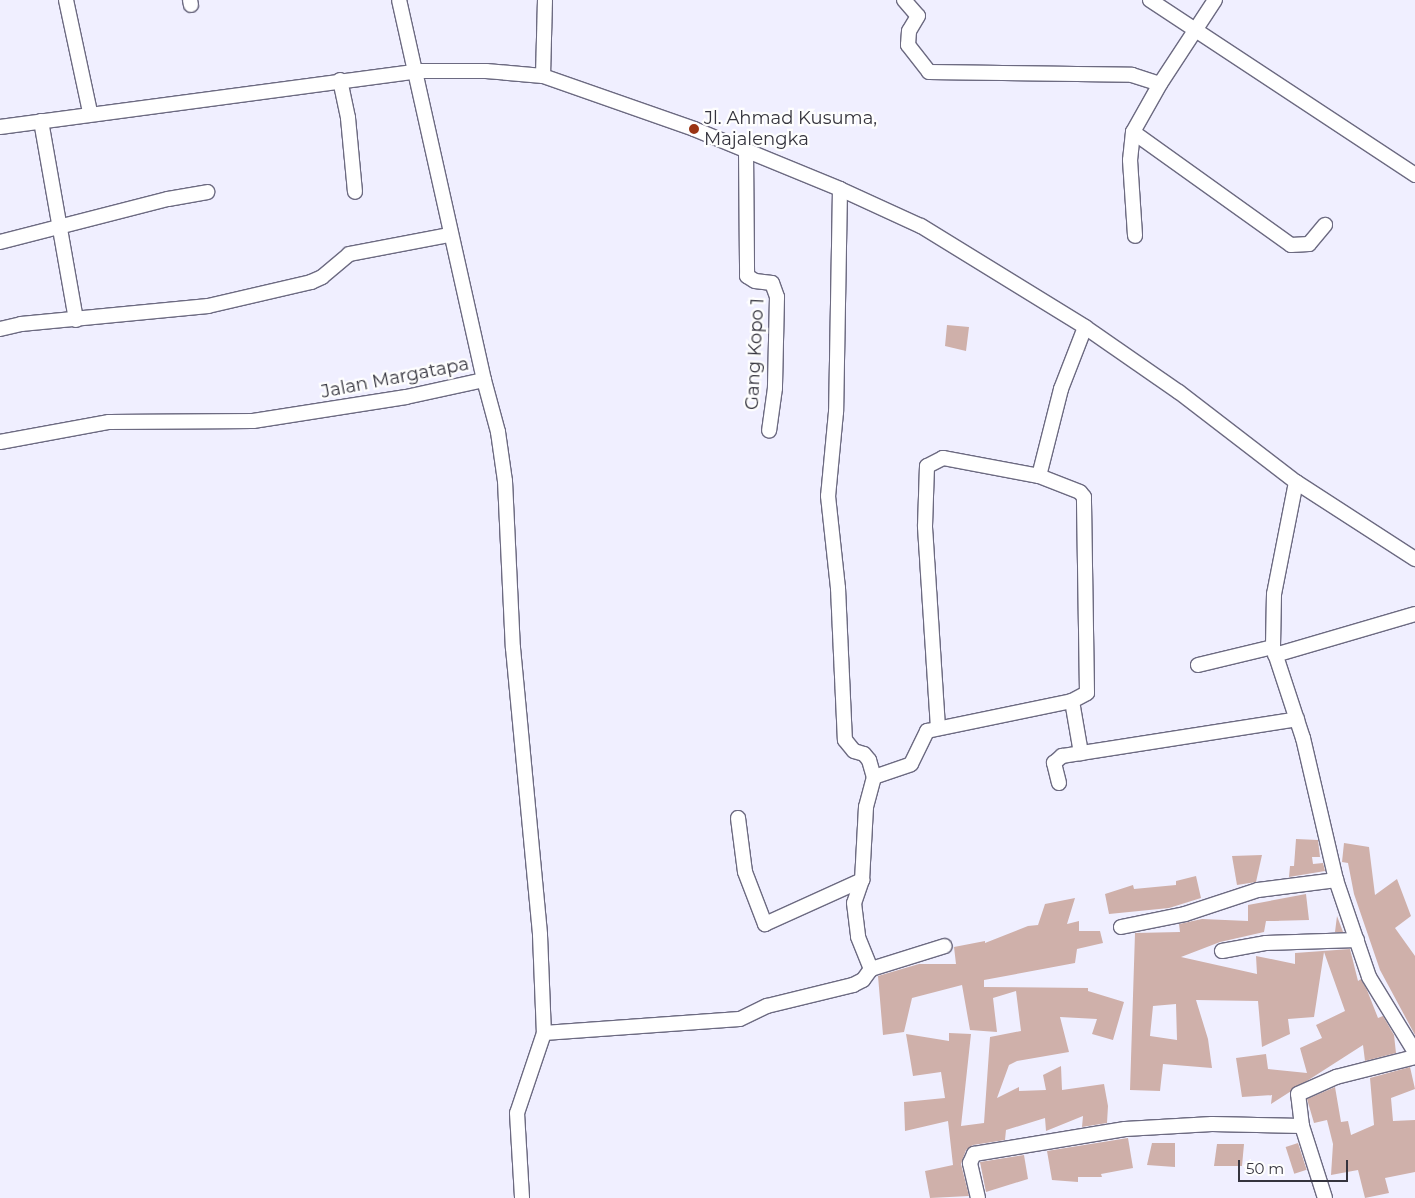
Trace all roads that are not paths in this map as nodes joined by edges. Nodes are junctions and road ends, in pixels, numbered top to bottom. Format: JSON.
{"nodes":[{"id":1,"x":66,"y":0,"type":"edge"},
{"id":2,"x":399,"y":0,"type":"edge"},
{"id":3,"x":545,"y":0,"type":"edge"},
{"id":4,"x":904,"y":0,"type":"edge"},
{"id":5,"x":1150,"y":0,"type":"edge"},
{"id":6,"x":1215,"y":0,"type":"edge"},
{"id":7,"x":1195,"y":30,"type":"junction"},
{"id":8,"x":416,"y":71,"type":"junction"},
{"id":9,"x":543,"y":76,"type":"junction"},
{"id":10,"x":340,"y":80,"type":"junction"},
{"id":11,"x":1160,"y":84,"type":"junction"},
{"id":12,"x":90,"y":112,"type":"junction"},
{"id":13,"x":41,"y":121,"type":"junction"},
{"id":14,"x":0,"y":127,"type":"edge"},
{"id":15,"x":1133,"y":132,"type":"junction"},
{"id":16,"x":746,"y":150,"type":"junction"},
{"id":17,"x":1415,"y":175,"type":"edge"},
{"id":18,"x":840,"y":188,"type":"junction"},
{"id":19,"x":207,"y":192,"type":"dead end"},
{"id":20,"x":356,"y":192,"type":"dead end"},
{"id":21,"x":1325,"y":225,"type":"dead end"},
{"id":22,"x":61,"y":228,"type":"junction"},
{"id":23,"x":449,"y":235,"type":"junction"},
{"id":24,"x":1135,"y":236,"type":"dead end"},
{"id":25,"x":0,"y":242,"type":"edge"},
{"id":26,"x":76,"y":320,"type":"junction"},
{"id":27,"x":1085,"y":327,"type":"junction"},
{"id":28,"x":0,"y":328,"type":"edge"},
{"id":29,"x":484,"y":380,"type":"junction"},
{"id":30,"x":769,"y":431,"type":"dead end"},
{"id":31,"x":0,"y":442,"type":"edge"},
{"id":32,"x":1039,"y":476,"type":"junction"},
{"id":33,"x":1296,"y":482,"type":"junction"},
{"id":34,"x":1415,"y":559,"type":"edge"},
{"id":35,"x":1415,"y":614,"type":"edge"},
{"id":36,"x":1274,"y":651,"type":"junction"},
{"id":37,"x":1198,"y":665,"type":"dead end"},
{"id":38,"x":1072,"y":701,"type":"junction"},
{"id":39,"x":1298,"y":719,"type":"junction"},
{"id":40,"x":938,"y":728,"type":"junction"},
{"id":41,"x":1081,"y":753,"type":"junction"},
{"id":42,"x":874,"y":776,"type":"junction"},
{"id":43,"x":1059,"y":782,"type":"dead end"},
{"id":44,"x":738,"y":818,"type":"dead end"},
{"id":45,"x":862,"y":880,"type":"junction"},
{"id":46,"x":1336,"y":880,"type":"junction"},
{"id":47,"x":1121,"y":927,"type":"dead end"},
{"id":48,"x":1356,"y":940,"type":"junction"},
{"id":49,"x":945,"y":946,"type":"dead end"},
{"id":50,"x":1222,"y":951,"type":"dead end"},
{"id":51,"x":871,"y":969,"type":"junction"},
{"id":52,"x":544,"y":1033,"type":"junction"},
{"id":53,"x":1415,"y":1052,"type":"edge"},
{"id":54,"x":1415,"y":1057,"type":"edge"},
{"id":55,"x":1302,"y":1126,"type":"junction"},
{"id":56,"x":522,"y":1198,"type":"edge"},
{"id":57,"x":978,"y":1198,"type":"edge"},
{"id":58,"x":1325,"y":1198,"type":"edge"}],
"edges":[{"from":1,"to":12,"type":"street"},
{"from":2,"to":8,"type":"street","name":"Jalan Margatapa"},
{"from":3,"to":9,"type":"street"},
{"from":4,"to":11,"type":"street"},
{"from":5,"to":7,"type":"street"},
{"from":6,"to":7,"type":"street"},
{"from":7,"to":11,"type":"street"},
{"from":7,"to":17,"type":"street"},
{"from":8,"to":9,"type":"street"},
{"from":8,"to":10,"type":"street"},
{"from":8,"to":23,"type":"street","name":"Jalan Margatapa"},
{"from":9,"to":16,"type":"street"},
{"from":10,"to":12,"type":"street"},
{"from":10,"to":20,"type":"street"},
{"from":11,"to":15,"type":"street"},
{"from":12,"to":13,"type":"street"},
{"from":13,"to":14,"type":"street"},
{"from":13,"to":22,"type":"street"},
{"from":15,"to":21,"type":"street"},
{"from":15,"to":24,"type":"street"},
{"from":16,"to":18,"type":"street"},
{"from":16,"to":30,"type":"street","name":"Gang Kopo 1"},
{"from":18,"to":27,"type":"street"},
{"from":18,"to":42,"type":"street"},
{"from":19,"to":22,"type":"street"},
{"from":22,"to":25,"type":"street"},
{"from":22,"to":26,"type":"street"},
{"from":23,"to":26,"type":"street"},
{"from":23,"to":29,"type":"street","name":"Jalan Margatapa"},
{"from":26,"to":28,"type":"street"},
{"from":27,"to":32,"type":"street"},
{"from":27,"to":33,"type":"street"},
{"from":29,"to":31,"type":"street","name":"Jalan Margatapa"},
{"from":29,"to":52,"type":"street"},
{"from":32,"to":38,"type":"street"},
{"from":32,"to":40,"type":"street"},
{"from":33,"to":34,"type":"street"},
{"from":33,"to":36,"type":"street"},
{"from":35,"to":36,"type":"street"},
{"from":36,"to":37,"type":"street"},
{"from":36,"to":39,"type":"street"},
{"from":38,"to":40,"type":"street"},
{"from":38,"to":41,"type":"street"},
{"from":39,"to":41,"type":"street"},
{"from":39,"to":46,"type":"street"},
{"from":40,"to":42,"type":"street"},
{"from":41,"to":43,"type":"street"},
{"from":42,"to":45,"type":"street"},
{"from":44,"to":45,"type":"street"},
{"from":45,"to":51,"type":"street"},
{"from":46,"to":47,"type":"street"},
{"from":46,"to":48,"type":"street"},
{"from":48,"to":50,"type":"street"},
{"from":48,"to":53,"type":"street"},
{"from":49,"to":51,"type":"street"},
{"from":51,"to":52,"type":"street"},
{"from":52,"to":56,"type":"street"},
{"from":54,"to":55,"type":"street"},
{"from":55,"to":57,"type":"street"},
{"from":55,"to":58,"type":"street"}]}
